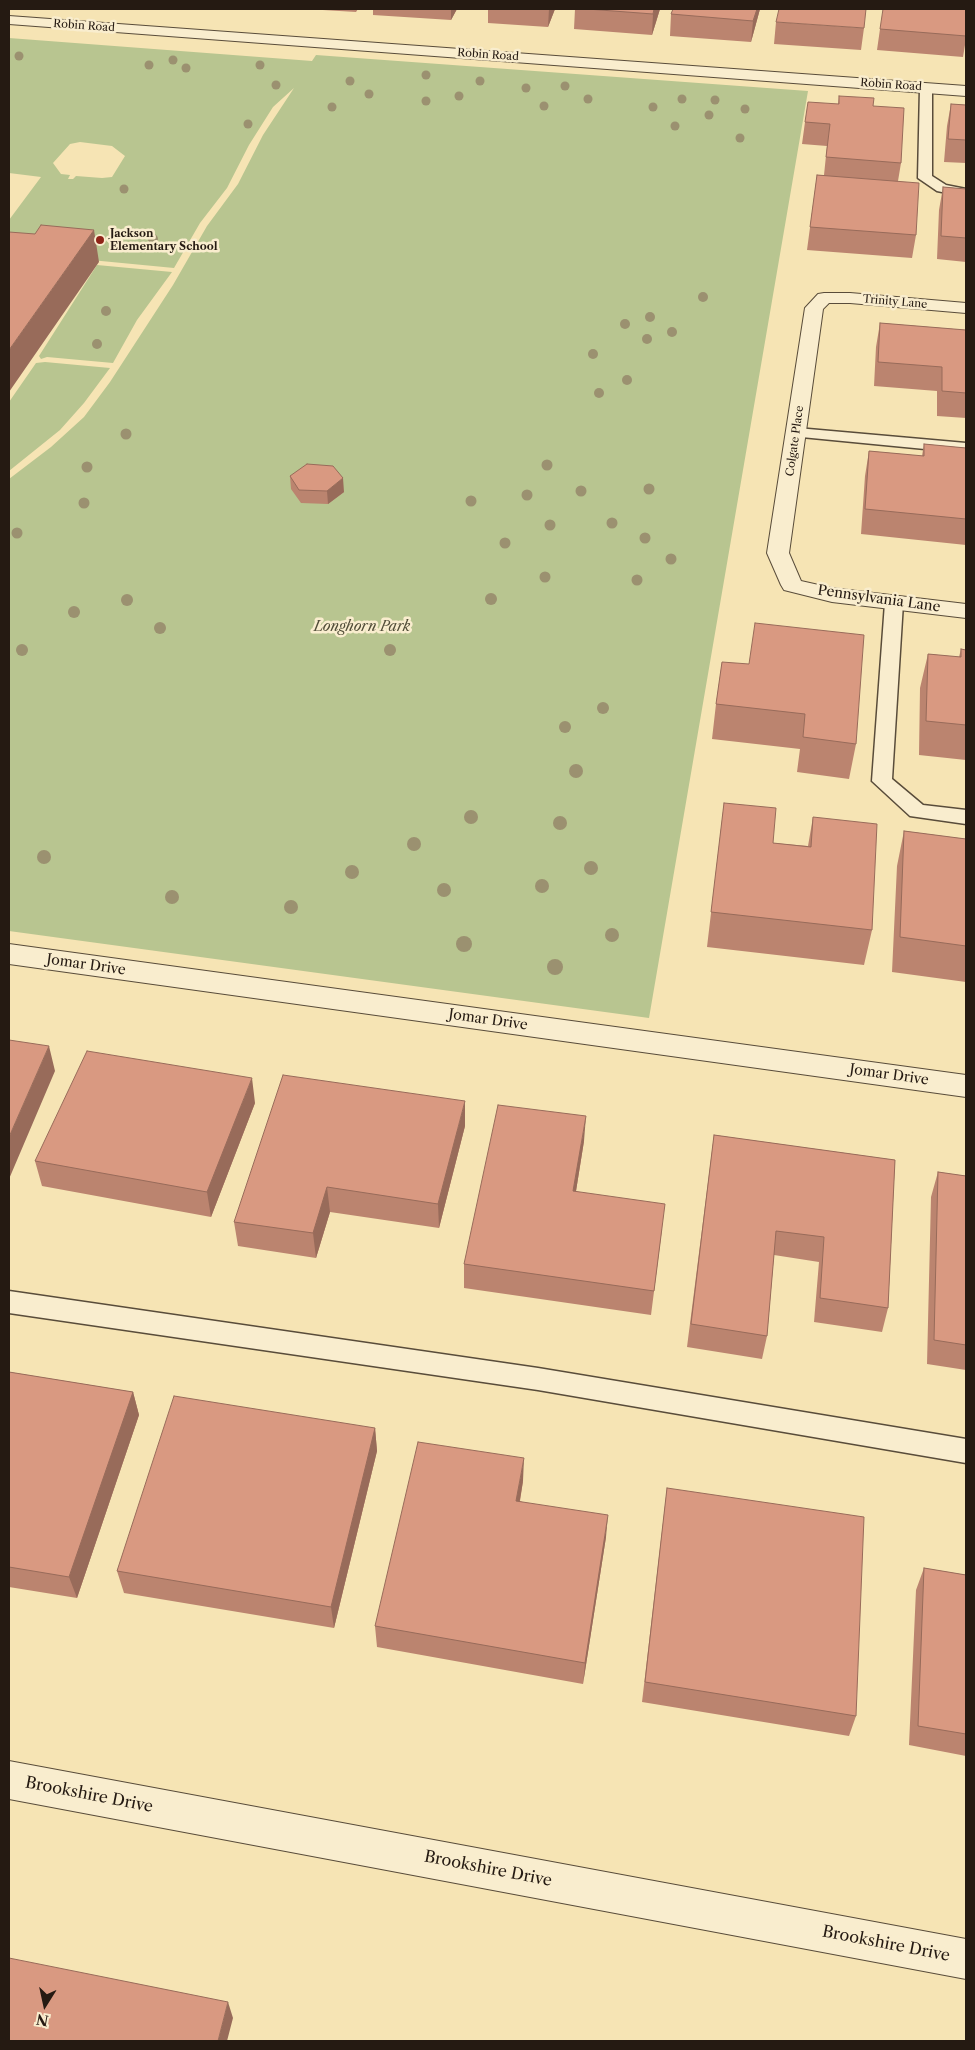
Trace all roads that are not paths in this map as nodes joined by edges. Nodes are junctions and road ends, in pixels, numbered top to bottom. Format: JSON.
{"nodes":[{"id":1,"x":115,"y":15,"type":"dead end"},
{"id":2,"x":9,"y":20,"type":"edge"},
{"id":3,"x":105,"y":27,"type":"junction"},
{"id":4,"x":926,"y":88,"type":"junction"},
{"id":5,"x":966,"y":91,"type":"edge"},
{"id":6,"x":966,"y":193,"type":"edge"},
{"id":7,"x":824,"y":298,"type":"joint"},
{"id":8,"x":966,"y":308,"type":"edge"},
{"id":9,"x":797,"y":433,"type":"junction"},
{"id":10,"x":966,"y":448,"type":"edge"},
{"id":11,"x":792,"y":585,"type":"joint"},
{"id":12,"x":894,"y":603,"type":"junction"},
{"id":13,"x":966,"y":611,"type":"edge"},
{"id":14,"x":966,"y":817,"type":"edge"},
{"id":15,"x":9,"y":954,"type":"edge"},
{"id":16,"x":966,"y":1086,"type":"edge"},
{"id":17,"x":9,"y":1302,"type":"edge"},
{"id":18,"x":966,"y":1451,"type":"edge"},
{"id":19,"x":9,"y":1780,"type":"edge"},
{"id":20,"x":966,"y":1959,"type":"edge"}],
"edges":[{"from":1,"to":3,"type":"street"},
{"from":2,"to":3,"type":"street","name":"Robin Road"},
{"from":3,"to":4,"type":"street","name":"Robin Road"},
{"from":4,"to":5,"type":"street","name":"Robin Road"},
{"from":4,"to":6,"type":"lane"},
{"from":7,"to":8,"type":"street","name":"Trinity Lane"},
{"from":7,"to":9,"type":"street","name":"Colgate Place"},
{"from":9,"to":10,"type":"lane"},
{"from":9,"to":11,"type":"street","name":"Colgate Place"},
{"from":11,"to":12,"type":"street","name":"Pennsylvania Lane"},
{"from":12,"to":13,"type":"street","name":"Pennsylvania Lane"},
{"from":12,"to":14,"type":"lane"},
{"from":15,"to":16,"type":"street","name":"Jomar Drive"},
{"from":17,"to":18,"type":"lane"},
{"from":19,"to":20,"type":"street","name":"Brookshire Drive"}]}
